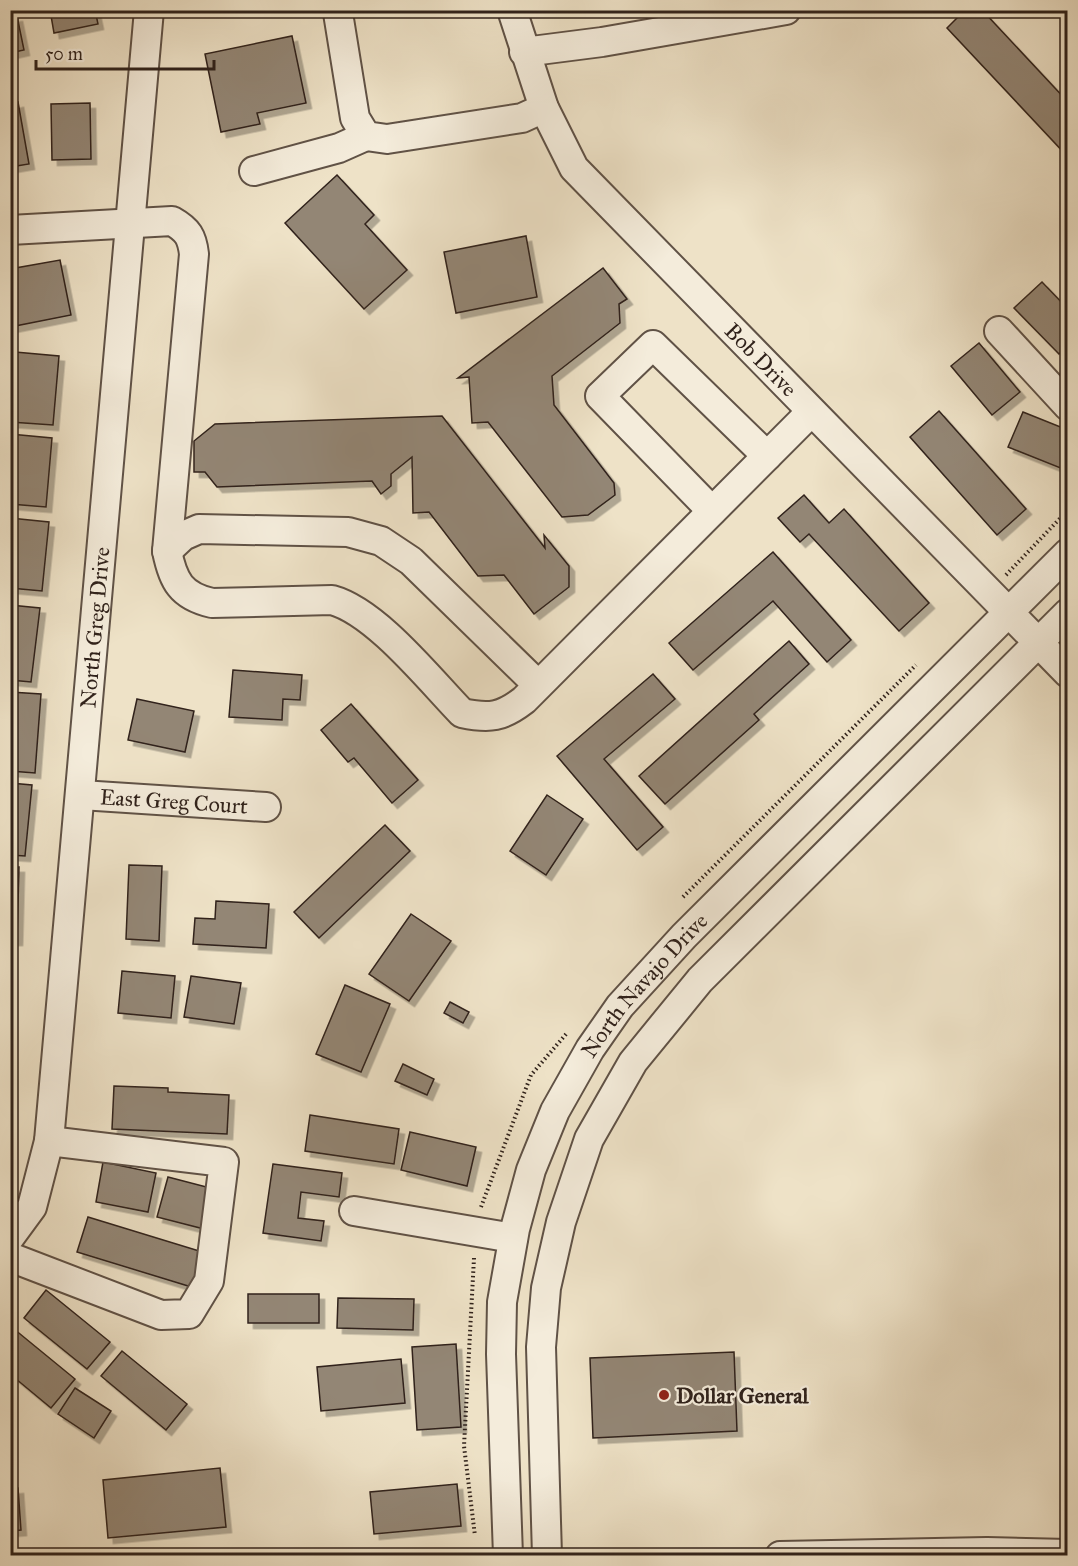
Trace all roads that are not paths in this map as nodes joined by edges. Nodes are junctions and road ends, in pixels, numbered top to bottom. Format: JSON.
{"nodes":[{"id":1,"x":149,"y":10,"type":"edge"},
{"id":2,"x":512,"y":10,"type":"edge"},
{"id":3,"x":786,"y":10,"type":"edge"},
{"id":4,"x":338,"y":13,"type":"dead end"},
{"id":5,"x":524,"y":52,"type":"junction"},
{"id":6,"x":544,"y":108,"type":"junction"},
{"id":7,"x":366,"y":136,"type":"junction"},
{"id":8,"x":254,"y":171,"type":"dead end"},
{"id":9,"x":130,"y":222,"type":"junction"},
{"id":10,"x":10,"y":230,"type":"edge"},
{"id":11,"x":999,"y":331,"type":"dead end"},
{"id":12,"x":1068,"y":406,"type":"edge"},
{"id":13,"x":811,"y":412,"type":"junction"},
{"id":14,"x":767,"y":456,"type":"junction"},
{"id":15,"x":712,"y":511,"type":"junction"},
{"id":16,"x":167,"y":551,"type":"junction"},
{"id":17,"x":1068,"y":553,"type":"edge"},
{"id":18,"x":1068,"y":613,"type":"edge"},
{"id":19,"x":1007,"y":614,"type":"junction"},
{"id":20,"x":1038,"y":643,"type":"junction"},
{"id":21,"x":1068,"y":673,"type":"edge"},
{"id":22,"x":538,"y":685,"type":"junction"},
{"id":23,"x":81,"y":795,"type":"junction"},
{"id":24,"x":266,"y":807,"type":"dead end"},
{"id":25,"x":708,"y":913,"type":"junction"},
{"id":26,"x":737,"y":943,"type":"junction"},
{"id":27,"x":49,"y":1141,"type":"junction"},
{"id":28,"x":354,"y":1211,"type":"dead end"},
{"id":29,"x":10,"y":1237,"type":"edge"},
{"id":30,"x":513,"y":1238,"type":"junction"},
{"id":31,"x":10,"y":1257,"type":"edge"},
{"id":32,"x":1068,"y":1554,"type":"edge"},
{"id":33,"x":508,"y":1556,"type":"edge"},
{"id":34,"x":547,"y":1556,"type":"edge"},
{"id":35,"x":780,"y":1556,"type":"edge"}],
"edges":[{"from":1,"to":9,"type":"street","name":"North Greg Drive"},
{"from":2,"to":5,"type":"street","name":"Bob Drive"},
{"from":3,"to":5,"type":"street"},
{"from":4,"to":7,"type":"street"},
{"from":5,"to":6,"type":"street","name":"Bob Drive"},
{"from":6,"to":7,"type":"street"},
{"from":6,"to":13,"type":"street","name":"Bob Drive"},
{"from":7,"to":8,"type":"street"},
{"from":9,"to":10,"type":"street"},
{"from":9,"to":16,"type":"street"},
{"from":9,"to":23,"type":"street","name":"North Greg Drive"},
{"from":11,"to":12,"type":"street"},
{"from":13,"to":14,"type":"street"},
{"from":13,"to":19,"type":"street","name":"Bob Drive"},
{"from":14,"to":15,"type":"street"},
{"from":14,"to":15,"type":"street"},
{"from":15,"to":22,"type":"street"},
{"from":16,"to":22,"type":"street"},
{"from":16,"to":22,"type":"street"},
{"from":17,"to":19,"type":"street","name":"North Navajo Drive"},
{"from":18,"to":20,"type":"street","name":"North Navajo Drive"},
{"from":19,"to":20,"type":"street","name":"Bob Drive"},
{"from":19,"to":25,"type":"street","name":"North Navajo Drive"},
{"from":20,"to":21,"type":"street","name":"Bob Drive"},
{"from":20,"to":26,"type":"street","name":"North Navajo Drive"},
{"from":23,"to":24,"type":"street","name":"East Greg Court"},
{"from":23,"to":27,"type":"street","name":"North Greg Drive"},
{"from":25,"to":26,"type":"street"},
{"from":25,"to":30,"type":"street","name":"North Navajo Drive"},
{"from":26,"to":34,"type":"street","name":"North Navajo Drive"},
{"from":27,"to":29,"type":"street","name":"North Greg Drive"},
{"from":27,"to":31,"type":"street"},
{"from":28,"to":30,"type":"street"},
{"from":30,"to":33,"type":"street","name":"North Navajo Drive"},
{"from":32,"to":35,"type":"street"}]}
